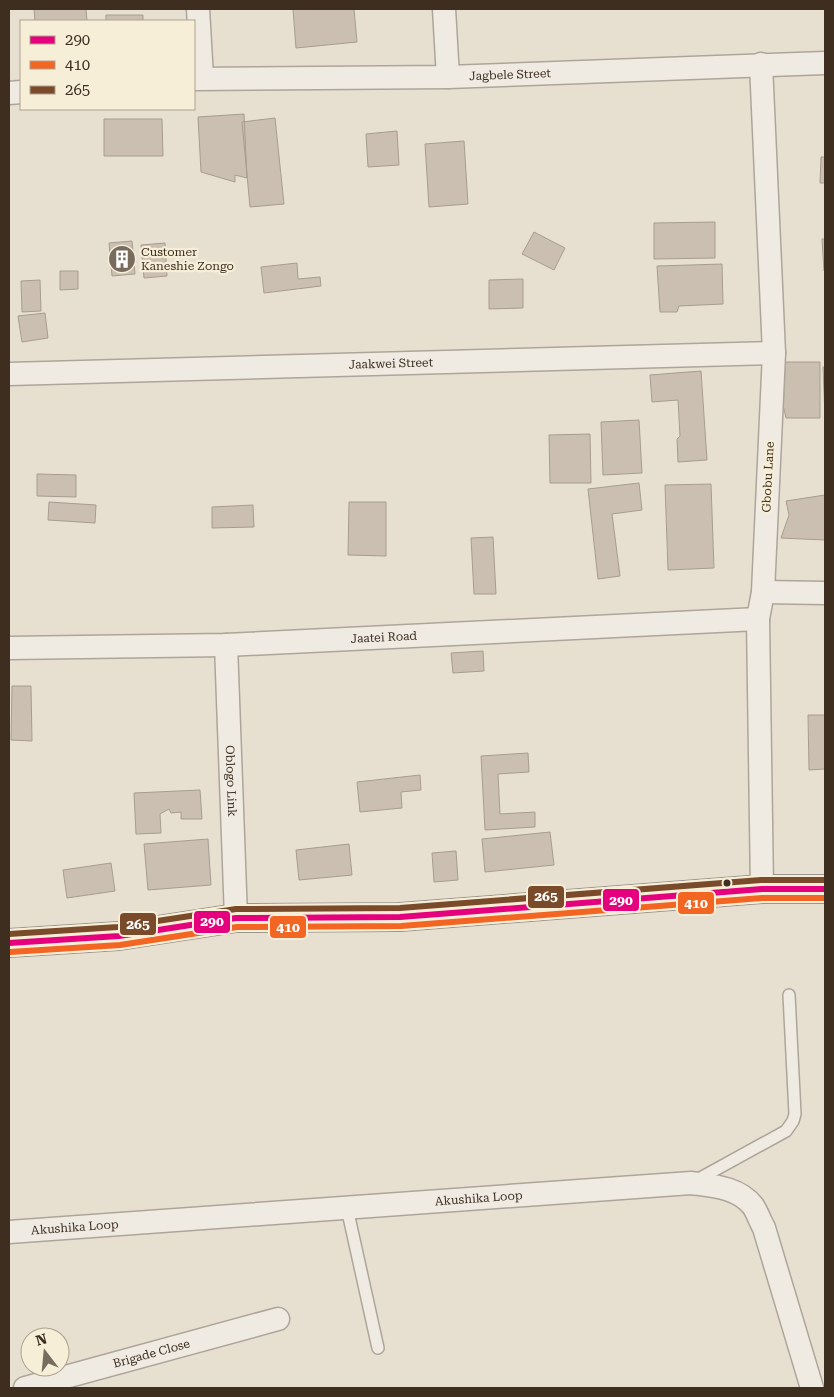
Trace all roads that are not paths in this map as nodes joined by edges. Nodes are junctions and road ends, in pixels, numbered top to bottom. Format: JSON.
{"nodes":[{"id":1,"x":198,"y":9,"type":"edge"},
{"id":2,"x":444,"y":9,"type":"edge"},
{"id":3,"x":825,"y":63,"type":"edge"},
{"id":4,"x":761,"y":64,"type":"junction"},
{"id":5,"x":448,"y":77,"type":"junction"},
{"id":6,"x":198,"y":78,"type":"edge"},
{"id":7,"x":774,"y":353,"type":"junction"},
{"id":8,"x":9,"y":374,"type":"edge"},
{"id":9,"x":763,"y":592,"type":"junction"},
{"id":10,"x":825,"y":592,"type":"edge"},
{"id":11,"x":758,"y":619,"type":"junction"},
{"id":12,"x":226,"y":645,"type":"junction"},
{"id":13,"x":9,"y":648,"type":"edge"},
{"id":14,"x":762,"y":889,"type":"junction"},
{"id":15,"x":825,"y":889,"type":"edge"},
{"id":16,"x":236,"y":918,"type":"junction"},
{"id":17,"x":9,"y":943,"type":"edge"},
{"id":18,"x":789,"y":995,"type":"dead end"},
{"id":19,"x":691,"y":1184,"type":"junction"},
{"id":20,"x":347,"y":1208,"type":"junction"},
{"id":21,"x":9,"y":1232,"type":"edge"},
{"id":22,"x":278,"y":1319,"type":"dead end"},
{"id":23,"x":378,"y":1348,"type":"dead end"},
{"id":24,"x":25,"y":1388,"type":"edge"},
{"id":25,"x":812,"y":1388,"type":"edge"}],
"edges":[{"from":1,"to":6,"type":"street"},
{"from":2,"to":5,"type":"street"},
{"from":3,"to":4,"type":"street","name":"Jagbele Street"},
{"from":4,"to":5,"type":"street","name":"Jagbele Street"},
{"from":4,"to":7,"type":"street","name":"Gbobu Lane"},
{"from":5,"to":6,"type":"street","name":"Jagbele Street"},
{"from":7,"to":8,"type":"street","name":"Jaakwei Street"},
{"from":7,"to":9,"type":"street","name":"Gbobu Lane"},
{"from":9,"to":10,"type":"street"},
{"from":9,"to":11,"type":"street","name":"Gbobu Lane"},
{"from":11,"to":12,"type":"street","name":"Jaatei Road"},
{"from":11,"to":14,"type":"street","name":"Gbobu Lane"},
{"from":12,"to":13,"type":"street","name":"Jaatei Road"},
{"from":12,"to":16,"type":"street","name":"Oblogo Link"},
{"from":14,"to":15,"type":"main road"},
{"from":14,"to":16,"type":"main road"},
{"from":16,"to":17,"type":"main road"},
{"from":18,"to":19,"type":"lane"},
{"from":19,"to":20,"type":"street","name":"Akushika Loop"},
{"from":19,"to":25,"type":"street","name":"Akushika Loop"},
{"from":20,"to":21,"type":"street","name":"Akushika Loop"},
{"from":20,"to":23,"type":"lane"},
{"from":22,"to":24,"type":"street","name":"Brigade Close"}]}
